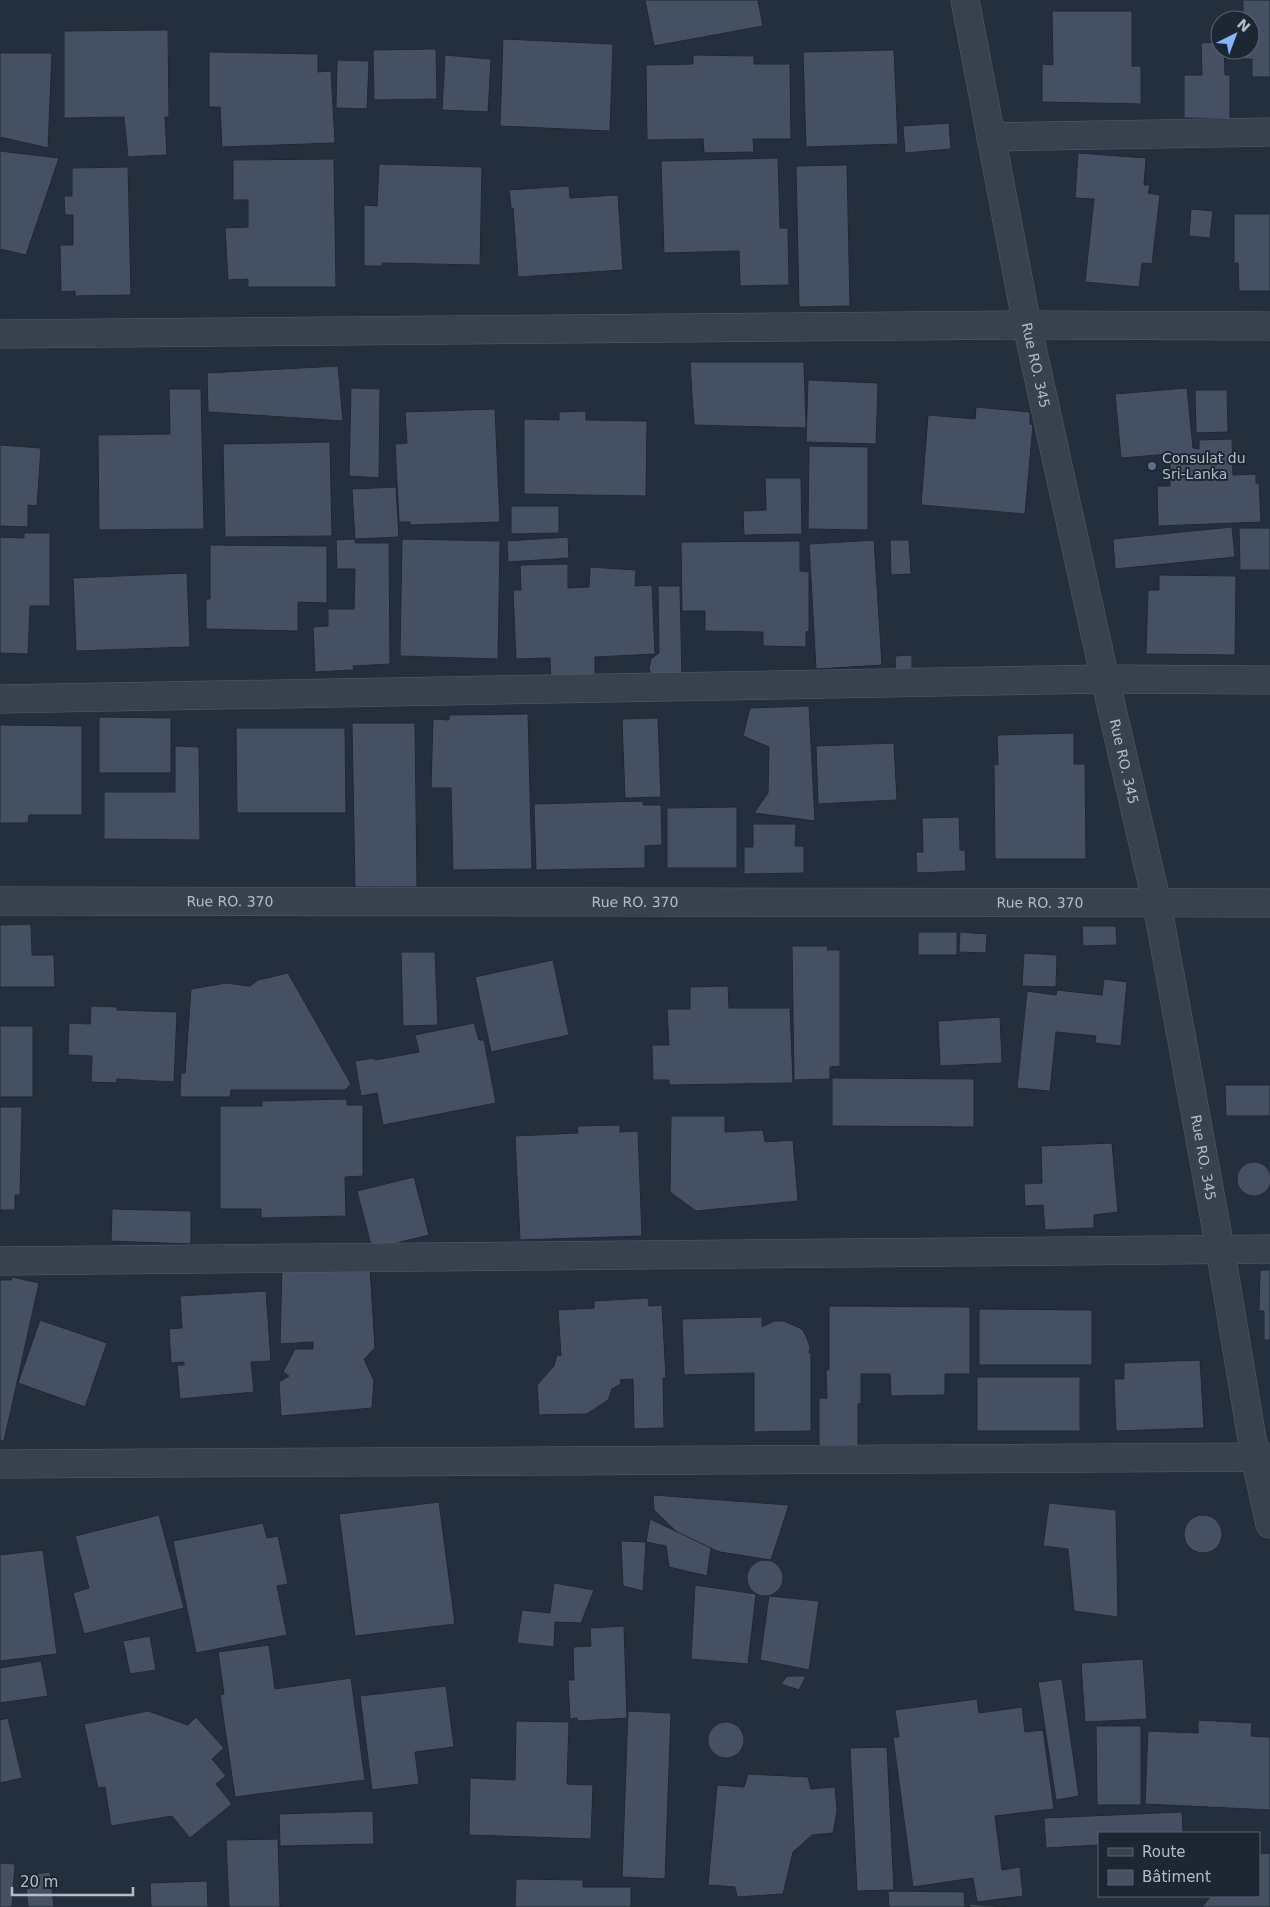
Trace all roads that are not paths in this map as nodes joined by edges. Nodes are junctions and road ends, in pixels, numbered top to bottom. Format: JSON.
{"nodes":[{"id":1,"x":966,"y":0,"type":"edge"},
{"id":2,"x":1270,"y":132,"type":"edge"},
{"id":3,"x":992,"y":137,"type":"junction"},
{"id":4,"x":1027,"y":325,"type":"junction"},
{"id":5,"x":1270,"y":326,"type":"edge"},
{"id":6,"x":0,"y":334,"type":"edge"},
{"id":7,"x":1105,"y":679,"type":"junction"},
{"id":8,"x":1270,"y":680,"type":"edge"},
{"id":9,"x":0,"y":699,"type":"edge"},
{"id":10,"x":0,"y":901,"type":"edge"},
{"id":11,"x":1270,"y":903,"type":"edge"},
{"id":12,"x":1157,"y":904,"type":"junction"},
{"id":13,"x":1220,"y":1248,"type":"junction"},
{"id":14,"x":1270,"y":1248,"type":"edge"},
{"id":15,"x":0,"y":1261,"type":"edge"},
{"id":16,"x":1263,"y":1457,"type":"edge"},
{"id":17,"x":0,"y":1464,"type":"edge"},
{"id":18,"x":1270,"y":1524,"type":"edge"}],
"edges":[{"from":1,"to":3,"type":"street","name":"Rue RO. 345"},
{"from":2,"to":3,"type":"street"},
{"from":3,"to":4,"type":"street","name":"Rue RO. 345"},
{"from":4,"to":5,"type":"street"},
{"from":4,"to":6,"type":"street"},
{"from":4,"to":7,"type":"street","name":"Rue RO. 345"},
{"from":7,"to":8,"type":"street"},
{"from":7,"to":9,"type":"street"},
{"from":7,"to":12,"type":"street","name":"Rue RO. 345"},
{"from":10,"to":12,"type":"street","name":"Rue RO. 370"},
{"from":11,"to":12,"type":"street","name":"Rue RO. 370"},
{"from":12,"to":13,"type":"street","name":"Rue RO. 345"},
{"from":13,"to":14,"type":"street"},
{"from":13,"to":15,"type":"street"},
{"from":13,"to":16,"type":"street","name":"Rue RO. 345"},
{"from":16,"to":17,"type":"street"},
{"from":16,"to":18,"type":"street","name":"Rue RO. 345"}]}
